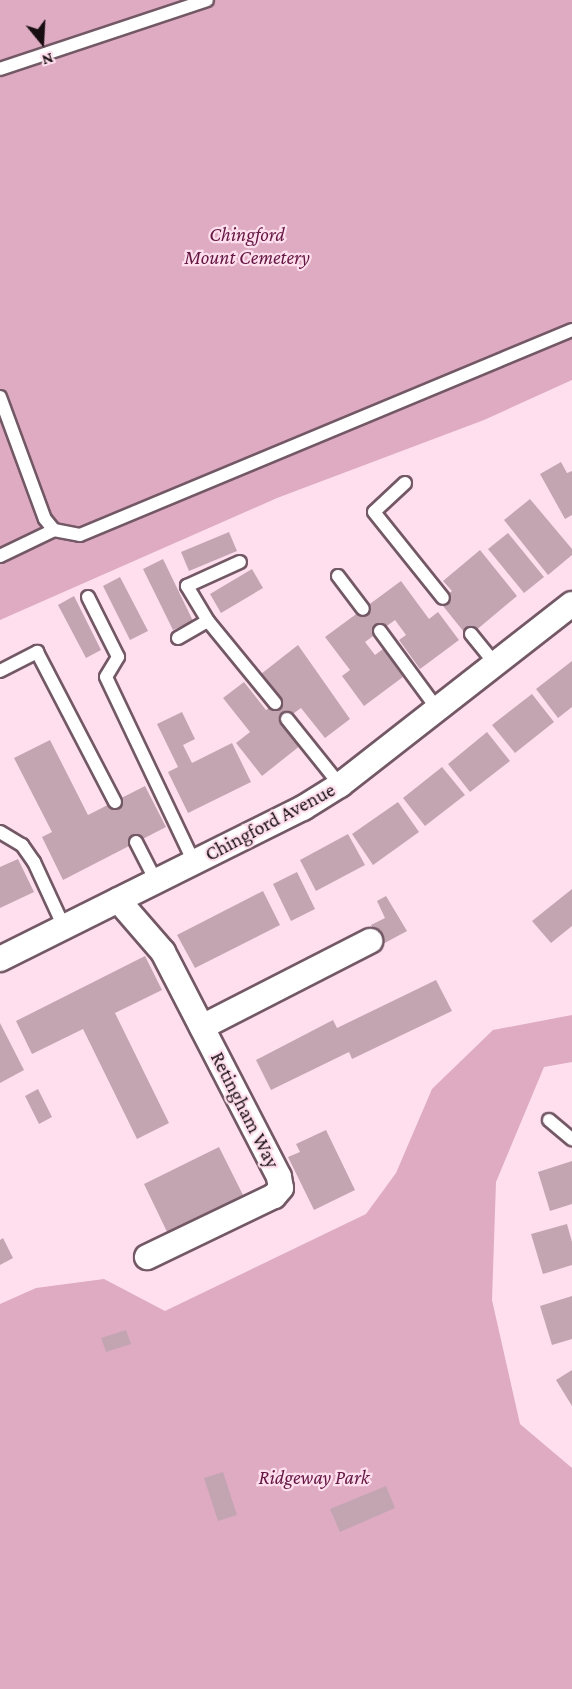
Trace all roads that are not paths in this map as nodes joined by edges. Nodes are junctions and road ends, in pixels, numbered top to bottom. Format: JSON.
{"nodes":[{"id":1,"x":207,"y":0,"type":"edge"},
{"id":2,"x":0,"y":69,"type":"edge"},
{"id":3,"x":572,"y":330,"type":"edge"},
{"id":4,"x":0,"y":397,"type":"edge"},
{"id":5,"x":405,"y":483,"type":"dead end"},
{"id":6,"x":54,"y":530,"type":"junction"},
{"id":7,"x":0,"y":556,"type":"edge"},
{"id":8,"x":240,"y":562,"type":"dead end"},
{"id":9,"x":338,"y":576,"type":"dead end"},
{"id":10,"x":88,"y":597,"type":"dead end"},
{"id":11,"x":443,"y":598,"type":"dead end"},
{"id":12,"x":572,"y":604,"type":"edge"},
{"id":13,"x":363,"y":609,"type":"dead end"},
{"id":14,"x":208,"y":621,"type":"junction"},
{"id":15,"x":380,"y":631,"type":"dead end"},
{"id":16,"x":471,"y":634,"type":"dead end"},
{"id":17,"x":178,"y":638,"type":"dead end"},
{"id":18,"x":495,"y":664,"type":"junction"},
{"id":19,"x":0,"y":671,"type":"edge"},
{"id":20,"x":275,"y":703,"type":"dead end"},
{"id":21,"x":438,"y":710,"type":"junction"},
{"id":22,"x":287,"y":718,"type":"dead end"},
{"id":23,"x":340,"y":785,"type":"junction"},
{"id":24,"x":115,"y":802,"type":"dead end"},
{"id":25,"x":0,"y":832,"type":"edge"},
{"id":26,"x":136,"y":843,"type":"dead end"},
{"id":27,"x":194,"y":862,"type":"junction"},
{"id":28,"x":156,"y":881,"type":"junction"},
{"id":29,"x":118,"y":900,"type":"junction"},
{"id":30,"x":64,"y":927,"type":"junction"},
{"id":31,"x":370,"y":941,"type":"dead end"},
{"id":32,"x":0,"y":959,"type":"edge"},
{"id":33,"x":202,"y":1027,"type":"junction"},
{"id":34,"x":549,"y":1120,"type":"dead end"},
{"id":35,"x":572,"y":1139,"type":"edge"},
{"id":36,"x":147,"y":1257,"type":"dead end"}],
"edges":[{"from":1,"to":2,"type":"lane"},
{"from":3,"to":6,"type":"lane"},
{"from":4,"to":6,"type":"lane"},
{"from":5,"to":11,"type":"lane"},
{"from":6,"to":7,"type":"lane"},
{"from":8,"to":14,"type":"lane"},
{"from":9,"to":13,"type":"lane"},
{"from":10,"to":27,"type":"lane"},
{"from":12,"to":18,"type":"street","name":"Chingford Avenue"},
{"from":14,"to":17,"type":"lane"},
{"from":14,"to":20,"type":"lane"},
{"from":15,"to":21,"type":"lane"},
{"from":16,"to":18,"type":"lane"},
{"from":18,"to":21,"type":"street","name":"Chingford Avenue"},
{"from":19,"to":24,"type":"lane"},
{"from":21,"to":23,"type":"street","name":"Chingford Avenue"},
{"from":22,"to":23,"type":"lane"},
{"from":23,"to":27,"type":"street","name":"Chingford Avenue"},
{"from":25,"to":30,"type":"lane"},
{"from":26,"to":28,"type":"lane"},
{"from":27,"to":28,"type":"street","name":"Chingford Avenue"},
{"from":28,"to":29,"type":"street","name":"Chingford Avenue"},
{"from":29,"to":30,"type":"street","name":"Chingford Avenue"},
{"from":29,"to":33,"type":"street","name":"Retingham Way"},
{"from":30,"to":32,"type":"street","name":"Chingford Avenue"},
{"from":31,"to":33,"type":"street","name":"Retingham Way"},
{"from":33,"to":36,"type":"street","name":"Retingham Way"},
{"from":34,"to":35,"type":"lane"}]}
